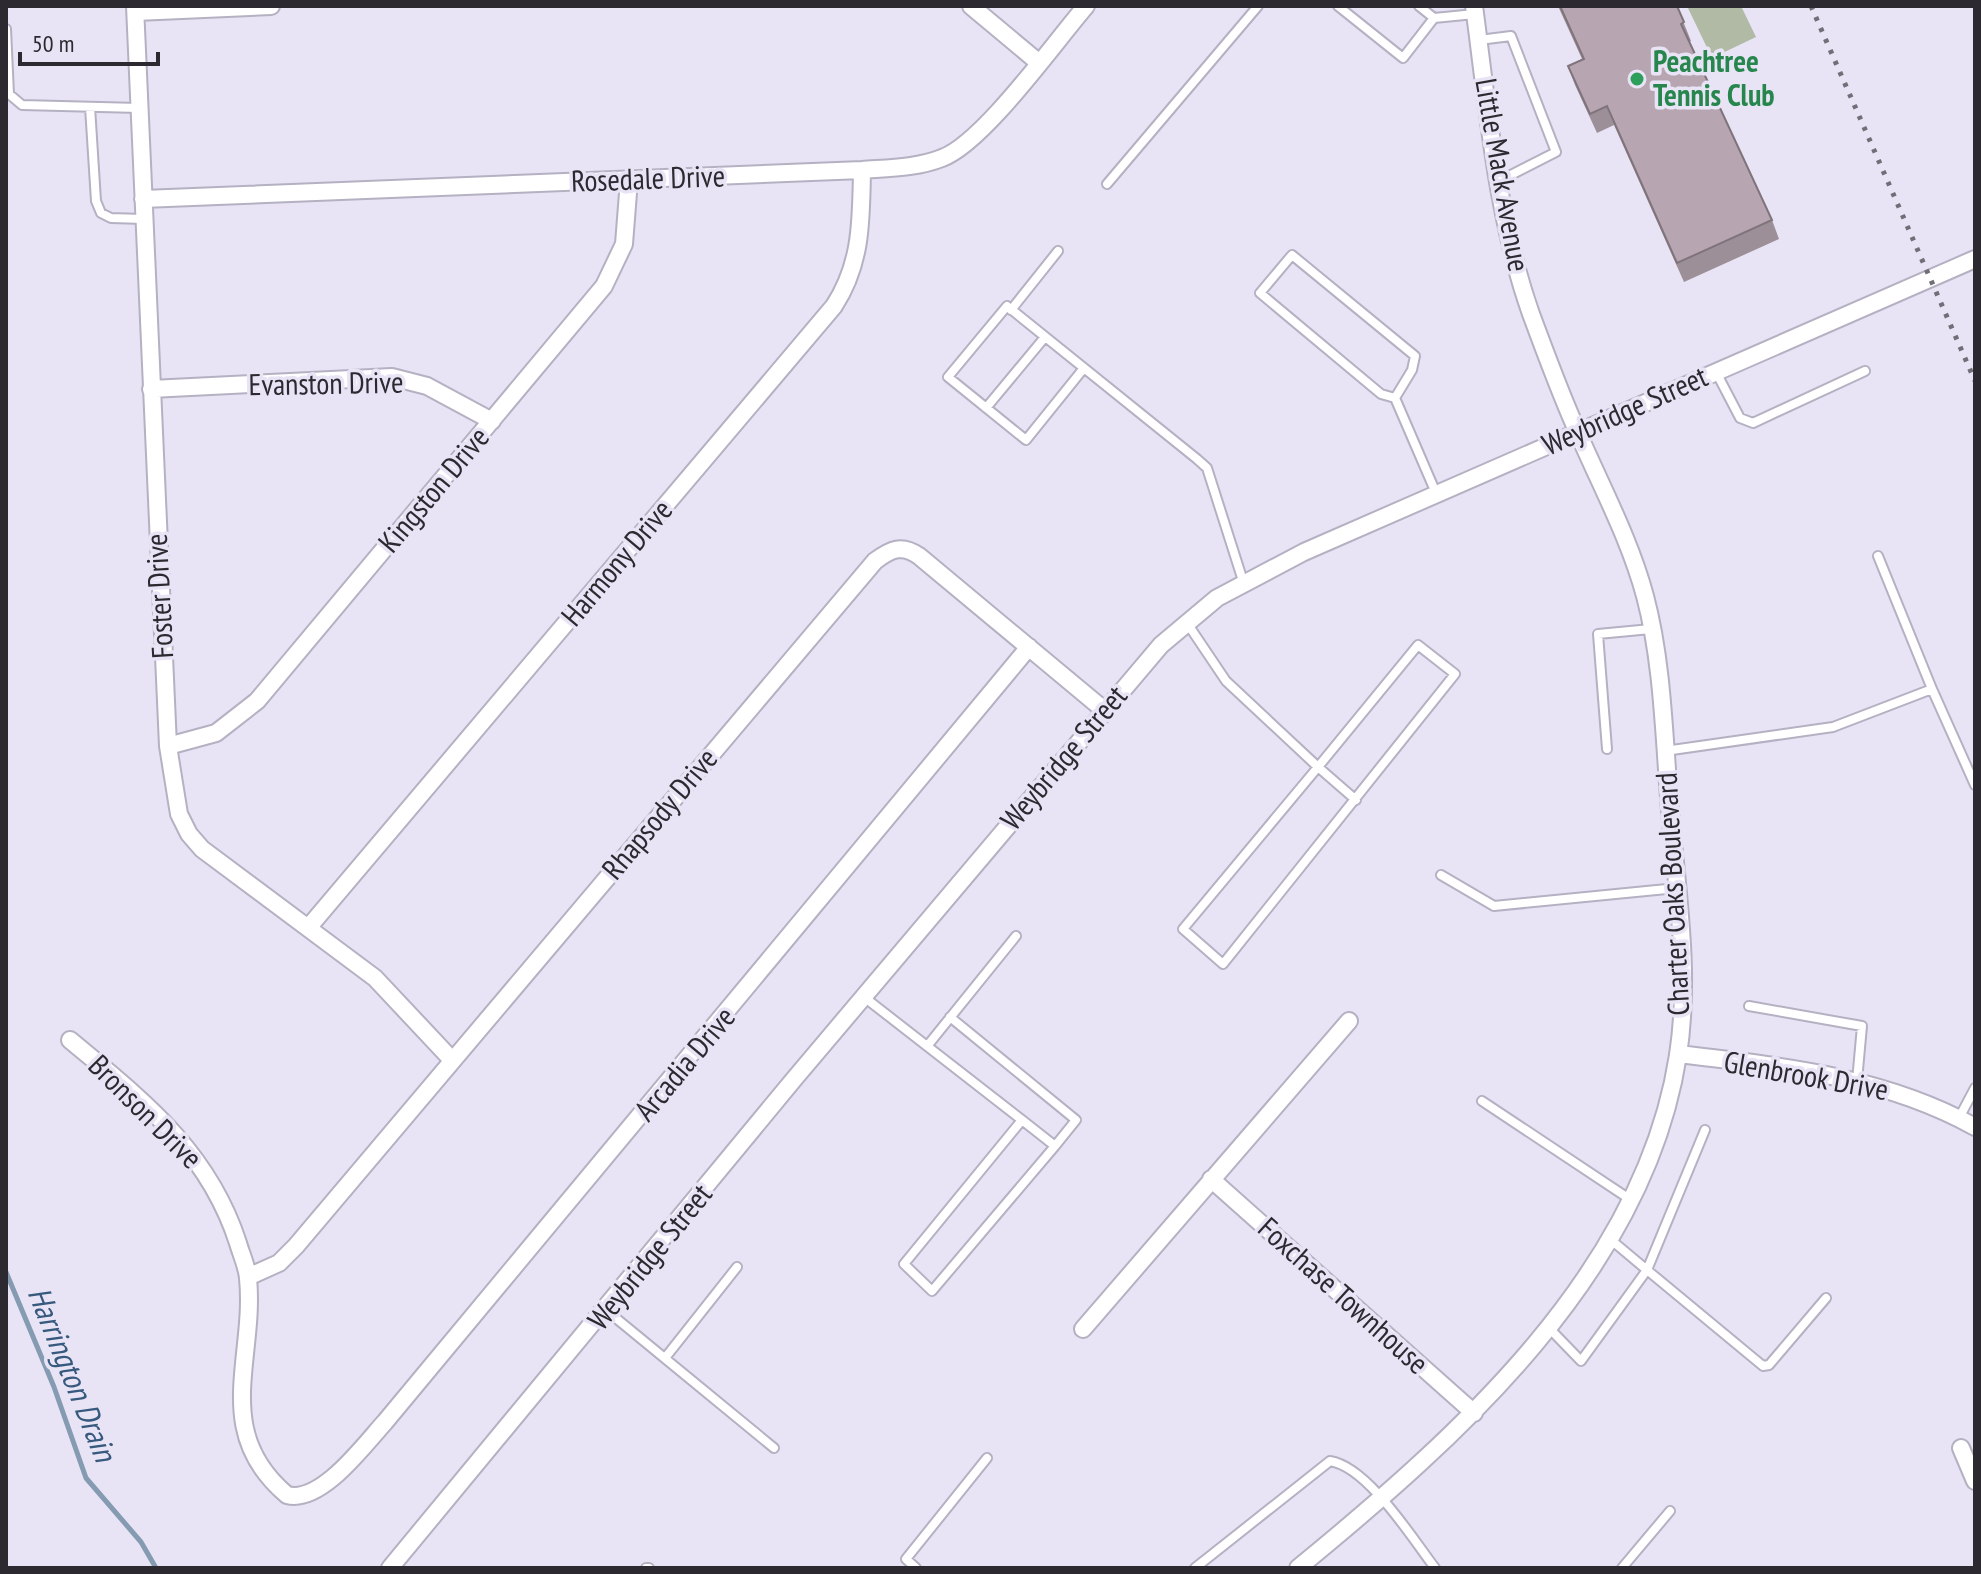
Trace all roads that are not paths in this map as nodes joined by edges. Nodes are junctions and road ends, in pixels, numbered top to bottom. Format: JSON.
{"nodes":[{"id":1,"x":271,"y":6,"type":"edge"},
{"id":2,"x":971,"y":6,"type":"edge"},
{"id":3,"x":1086,"y":6,"type":"edge"},
{"id":4,"x":1258,"y":6,"type":"edge"},
{"id":5,"x":1338,"y":6,"type":"edge"},
{"id":6,"x":1419,"y":6,"type":"edge"},
{"id":7,"x":135,"y":9,"type":"edge"},
{"id":8,"x":1475,"y":10,"type":"edge"},
{"id":9,"x":1434,"y":18,"type":"junction"},
{"id":10,"x":6,"y":29,"type":"edge"},
{"id":11,"x":1479,"y":40,"type":"junction"},
{"id":12,"x":1038,"y":62,"type":"junction"},
{"id":13,"x":90,"y":107,"type":"junction"},
{"id":14,"x":139,"y":108,"type":"junction"},
{"id":15,"x":862,"y":170,"type":"junction"},
{"id":16,"x":629,"y":180,"type":"junction"},
{"id":17,"x":1499,"y":181,"type":"junction"},
{"id":18,"x":1107,"y":184,"type":"dead end"},
{"id":19,"x":143,"y":199,"type":"junction"},
{"id":20,"x":144,"y":219,"type":"junction"},
{"id":21,"x":1058,"y":251,"type":"dead end"},
{"id":22,"x":1975,"y":259,"type":"edge"},
{"id":23,"x":1011,"y":310,"type":"junction"},
{"id":24,"x":1045,"y":337,"type":"junction"},
{"id":25,"x":1084,"y":368,"type":"junction"},
{"id":26,"x":1865,"y":371,"type":"dead end"},
{"id":27,"x":1715,"y":372,"type":"junction"},
{"id":28,"x":151,"y":389,"type":"junction"},
{"id":29,"x":1395,"y":398,"type":"junction"},
{"id":30,"x":986,"y":408,"type":"junction"},
{"id":31,"x":492,"y":421,"type":"junction"},
{"id":32,"x":1577,"y":432,"type":"junction"},
{"id":33,"x":1437,"y":494,"type":"junction"},
{"id":34,"x":1878,"y":556,"type":"dead end"},
{"id":35,"x":1243,"y":581,"type":"junction"},
{"id":36,"x":1186,"y":622,"type":"junction"},
{"id":37,"x":1651,"y":629,"type":"junction"},
{"id":38,"x":1029,"y":647,"type":"junction"},
{"id":39,"x":1932,"y":689,"type":"junction"},
{"id":40,"x":1104,"y":710,"type":"junction"},
{"id":41,"x":168,"y":746,"type":"junction"},
{"id":42,"x":1607,"y":749,"type":"dead end"},
{"id":43,"x":1664,"y":751,"type":"junction"},
{"id":44,"x":1318,"y":767,"type":"junction"},
{"id":45,"x":1975,"y":785,"type":"edge"},
{"id":46,"x":1356,"y":800,"type":"junction"},
{"id":47,"x":1441,"y":875,"type":"dead end"},
{"id":48,"x":1677,"y":888,"type":"junction"},
{"id":49,"x":308,"y":928,"type":"junction"},
{"id":50,"x":1016,"y":936,"type":"dead end"},
{"id":51,"x":863,"y":996,"type":"junction"},
{"id":52,"x":1749,"y":1006,"type":"dead end"},
{"id":53,"x":950,"y":1017,"type":"junction"},
{"id":54,"x":1349,"y":1021,"type":"dead end"},
{"id":55,"x":70,"y":1040,"type":"dead end"},
{"id":56,"x":928,"y":1045,"type":"junction"},
{"id":57,"x":1678,"y":1054,"type":"junction"},
{"id":58,"x":452,"y":1060,"type":"junction"},
{"id":59,"x":1857,"y":1081,"type":"junction"},
{"id":60,"x":1975,"y":1088,"type":"edge"},
{"id":61,"x":1482,"y":1101,"type":"dead end"},
{"id":62,"x":1959,"y":1118,"type":"junction"},
{"id":63,"x":1022,"y":1120,"type":"junction"},
{"id":64,"x":1975,"y":1127,"type":"edge"},
{"id":65,"x":1705,"y":1130,"type":"dead end"},
{"id":66,"x":1055,"y":1146,"type":"junction"},
{"id":67,"x":1211,"y":1179,"type":"junction"},
{"id":68,"x":1631,"y":1200,"type":"junction"},
{"id":69,"x":1610,"y":1239,"type":"junction"},
{"id":70,"x":737,"y":1267,"type":"dead end"},
{"id":71,"x":1647,"y":1270,"type":"junction"},
{"id":72,"x":248,"y":1277,"type":"junction"},
{"id":73,"x":1826,"y":1298,"type":"dead end"},
{"id":74,"x":606,"y":1310,"type":"junction"},
{"id":75,"x":1547,"y":1326,"type":"junction"},
{"id":76,"x":1083,"y":1329,"type":"dead end"},
{"id":77,"x":665,"y":1358,"type":"junction"},
{"id":78,"x":1474,"y":1413,"type":"junction"},
{"id":79,"x":774,"y":1448,"type":"dead end"},
{"id":80,"x":1961,"y":1448,"type":"dead end"},
{"id":81,"x":987,"y":1458,"type":"dead end"},
{"id":82,"x":336,"y":1474,"type":"joint"},
{"id":83,"x":1975,"y":1481,"type":"edge"},
{"id":84,"x":1382,"y":1499,"type":"junction"},
{"id":85,"x":1670,"y":1511,"type":"dead end"},
{"id":86,"x":390,"y":1568,"type":"edge"},
{"id":87,"x":916,"y":1568,"type":"edge"},
{"id":88,"x":1195,"y":1568,"type":"edge"},
{"id":89,"x":1298,"y":1568,"type":"edge"},
{"id":90,"x":1435,"y":1568,"type":"edge"},
{"id":91,"x":1622,"y":1568,"type":"edge"}],
"edges":[{"from":1,"to":7,"type":"street"},
{"from":2,"to":12,"type":"street"},
{"from":3,"to":12,"type":"street","name":"Rosedale Drive"},
{"from":4,"to":18,"type":"lane"},
{"from":5,"to":9,"type":"lane"},
{"from":6,"to":9,"type":"lane"},
{"from":7,"to":14,"type":"street","name":"Foster Drive"},
{"from":8,"to":9,"type":"lane"},
{"from":8,"to":11,"type":"street","name":"Little Mack Avenue"},
{"from":10,"to":13,"type":"lane"},
{"from":11,"to":17,"type":"street","name":"Little Mack Avenue"},
{"from":11,"to":17,"type":"lane"},
{"from":12,"to":15,"type":"street","name":"Rosedale Drive"},
{"from":13,"to":14,"type":"lane"},
{"from":13,"to":20,"type":"lane"},
{"from":14,"to":19,"type":"street","name":"Foster Drive"},
{"from":15,"to":16,"type":"street","name":"Rosedale Drive"},
{"from":15,"to":49,"type":"street","name":"Harmony Drive"},
{"from":16,"to":19,"type":"street","name":"Rosedale Drive"},
{"from":16,"to":31,"type":"street","name":"Kingston Drive"},
{"from":17,"to":32,"type":"street","name":"Little Mack Avenue"},
{"from":19,"to":20,"type":"street","name":"Foster Drive"},
{"from":20,"to":28,"type":"street","name":"Foster Drive"},
{"from":21,"to":23,"type":"lane"},
{"from":22,"to":27,"type":"street","name":"Weybridge Street"},
{"from":23,"to":24,"type":"lane"},
{"from":23,"to":30,"type":"lane"},
{"from":24,"to":25,"type":"lane"},
{"from":24,"to":30,"type":"lane"},
{"from":25,"to":30,"type":"lane"},
{"from":25,"to":35,"type":"lane"},
{"from":26,"to":27,"type":"lane"},
{"from":27,"to":32,"type":"street","name":"Weybridge Street"},
{"from":28,"to":31,"type":"street","name":"Evanston Drive"},
{"from":28,"to":41,"type":"street","name":"Foster Drive"},
{"from":29,"to":29,"type":"lane"},
{"from":29,"to":33,"type":"lane"},
{"from":31,"to":41,"type":"street","name":"Kingston Drive"},
{"from":32,"to":33,"type":"street","name":"Weybridge Street"},
{"from":32,"to":37,"type":"street","name":"Charter Oaks Boulevard"},
{"from":33,"to":35,"type":"street","name":"Weybridge Street"},
{"from":34,"to":39,"type":"lane"},
{"from":35,"to":36,"type":"street","name":"Weybridge Street"},
{"from":36,"to":40,"type":"street","name":"Weybridge Street"},
{"from":36,"to":44,"type":"lane"},
{"from":37,"to":42,"type":"lane"},
{"from":37,"to":43,"type":"street","name":"Charter Oaks Boulevard"},
{"from":38,"to":40,"type":"street","name":"Rhapsody Drive"},
{"from":38,"to":58,"type":"street","name":"Rhapsody Drive"},
{"from":38,"to":82,"type":"street","name":"Arcadia Drive"},
{"from":39,"to":43,"type":"lane"},
{"from":39,"to":45,"type":"lane"},
{"from":40,"to":51,"type":"street","name":"Weybridge Street"},
{"from":41,"to":49,"type":"street","name":"Foster Drive"},
{"from":43,"to":48,"type":"street","name":"Charter Oaks Boulevard"},
{"from":44,"to":46,"type":"lane"},
{"from":44,"to":46,"type":"lane"},
{"from":44,"to":46,"type":"lane"},
{"from":47,"to":48,"type":"lane"},
{"from":48,"to":57,"type":"street","name":"Charter Oaks Boulevard"},
{"from":49,"to":58,"type":"street","name":"Foster Drive"},
{"from":50,"to":53,"type":"lane"},
{"from":51,"to":56,"type":"lane"},
{"from":51,"to":74,"type":"street","name":"Weybridge Street"},
{"from":52,"to":59,"type":"lane"},
{"from":53,"to":56,"type":"lane"},
{"from":53,"to":66,"type":"lane"},
{"from":54,"to":67,"type":"street"},
{"from":55,"to":72,"type":"street","name":"Bronson Drive"},
{"from":56,"to":63,"type":"lane"},
{"from":57,"to":59,"type":"street","name":"Glenbrook Drive"},
{"from":57,"to":68,"type":"street","name":"Charter Oaks Boulevard"},
{"from":58,"to":72,"type":"street","name":"Rhapsody Drive"},
{"from":59,"to":62,"type":"street","name":"Glenbrook Drive"},
{"from":60,"to":62,"type":"lane"},
{"from":61,"to":68,"type":"lane"},
{"from":62,"to":64,"type":"street","name":"Glenbrook Drive"},
{"from":63,"to":66,"type":"lane"},
{"from":63,"to":66,"type":"lane"},
{"from":65,"to":71,"type":"lane"},
{"from":67,"to":76,"type":"street"},
{"from":67,"to":78,"type":"street","name":"Foxchase Townhouse"},
{"from":68,"to":69,"type":"street","name":"Charter Oaks Boulevard"},
{"from":69,"to":71,"type":"lane"},
{"from":69,"to":75,"type":"street","name":"Charter Oaks Boulevard"},
{"from":70,"to":77,"type":"lane"},
{"from":71,"to":73,"type":"lane"},
{"from":71,"to":75,"type":"lane"},
{"from":72,"to":82,"type":"street","name":"Bronson Drive"},
{"from":74,"to":77,"type":"lane"},
{"from":74,"to":86,"type":"street","name":"Weybridge Street"},
{"from":75,"to":78,"type":"street","name":"Charter Oaks Boulevard"},
{"from":77,"to":79,"type":"lane"},
{"from":78,"to":84,"type":"street","name":"Charter Oaks Boulevard"},
{"from":80,"to":83,"type":"street"},
{"from":81,"to":87,"type":"lane"},
{"from":84,"to":88,"type":"lane"},
{"from":84,"to":89,"type":"street","name":"Charter Oaks Boulevard"},
{"from":84,"to":90,"type":"lane"},
{"from":85,"to":91,"type":"lane"}]}
